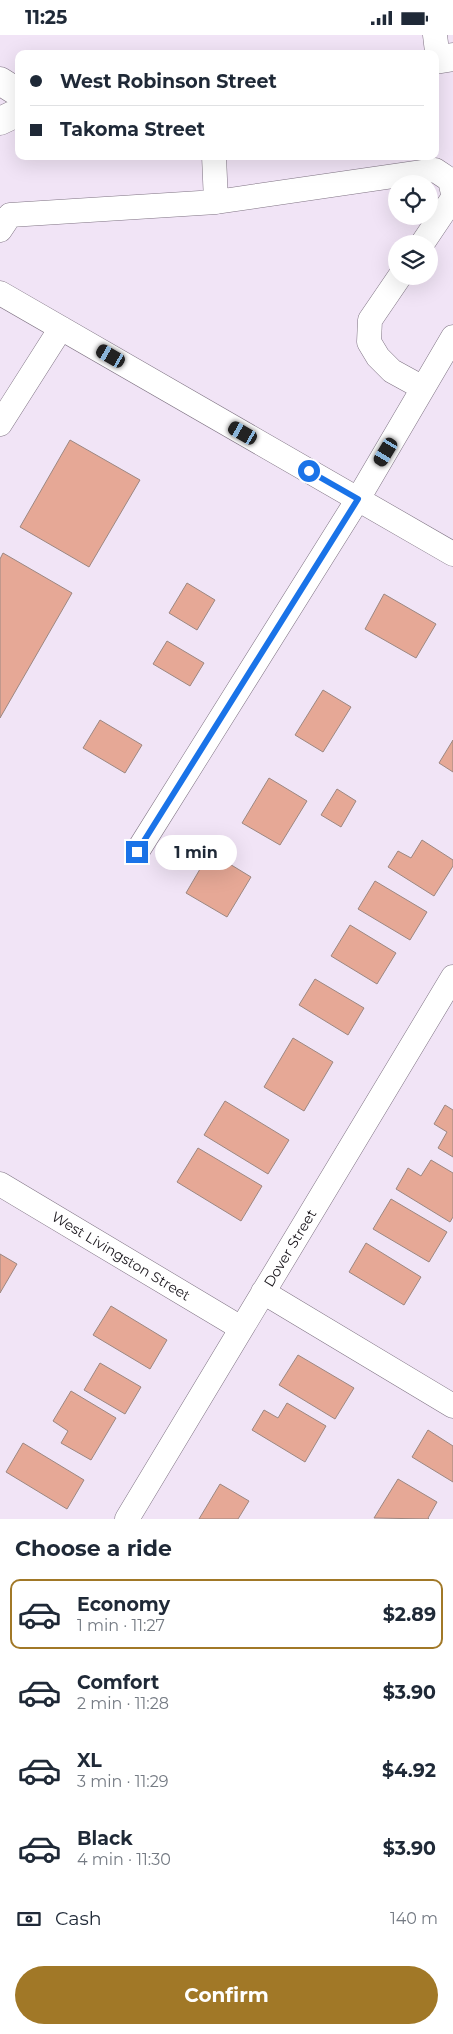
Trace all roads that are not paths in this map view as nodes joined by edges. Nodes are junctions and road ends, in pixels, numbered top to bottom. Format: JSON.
{"nodes":[{"id":1,"x":0,"y":81,"type":"edge"},
{"id":2,"x":15,"y":90,"type":"edge"},
{"id":3,"x":15,"y":114,"type":"edge"},
{"id":4,"x":0,"y":121,"type":"edge"},
{"id":5,"x":214,"y":160,"type":"edge"},
{"id":6,"x":453,"y":194,"type":"edge"},
{"id":7,"x":453,"y":198,"type":"edge"},
{"id":8,"x":216,"y":202,"type":"junction"},
{"id":9,"x":0,"y":230,"type":"edge"},
{"id":10,"x":428,"y":235,"type":"edge"},
{"id":11,"x":394,"y":285,"type":"edge"},
{"id":12,"x":0,"y":293,"type":"edge"},
{"id":13,"x":61,"y":328,"type":"junction"},
{"id":14,"x":453,"y":337,"type":"edge"},
{"id":15,"x":423,"y":388,"type":"junction"},
{"id":16,"x":0,"y":424,"type":"edge"},
{"id":17,"x":358,"y":499,"type":"junction"},
{"id":18,"x":453,"y":554,"type":"edge"},
{"id":19,"x":137,"y":852,"type":"dead end"},
{"id":20,"x":453,"y":977,"type":"edge"},
{"id":21,"x":0,"y":1184,"type":"edge"},
{"id":22,"x":263,"y":1292,"type":"junction"},
{"id":23,"x":241,"y":1328,"type":"junction"},
{"id":24,"x":453,"y":1406,"type":"edge"},
{"id":25,"x":127,"y":1519,"type":"edge"}],
"edges":[{"from":1,"to":2,"type":"main road"},
{"from":3,"to":4,"type":"main road"},
{"from":5,"to":8,"type":"street"},
{"from":6,"to":8,"type":"street"},
{"from":7,"to":10,"type":"street"},
{"from":8,"to":9,"type":"street"},
{"from":11,"to":15,"type":"street"},
{"from":12,"to":13,"type":"street"},
{"from":13,"to":16,"type":"street"},
{"from":13,"to":17,"type":"street"},
{"from":14,"to":15,"type":"street"},
{"from":15,"to":17,"type":"street"},
{"from":17,"to":18,"type":"street"},
{"from":17,"to":19,"type":"street"},
{"from":20,"to":22,"type":"street","name":"Dover Street"},
{"from":21,"to":23,"type":"street","name":"West Livingston Street"},
{"from":22,"to":23,"type":"street","name":"Dover Street"},
{"from":22,"to":24,"type":"street"},
{"from":23,"to":25,"type":"street","name":"Dover Street"}]}
